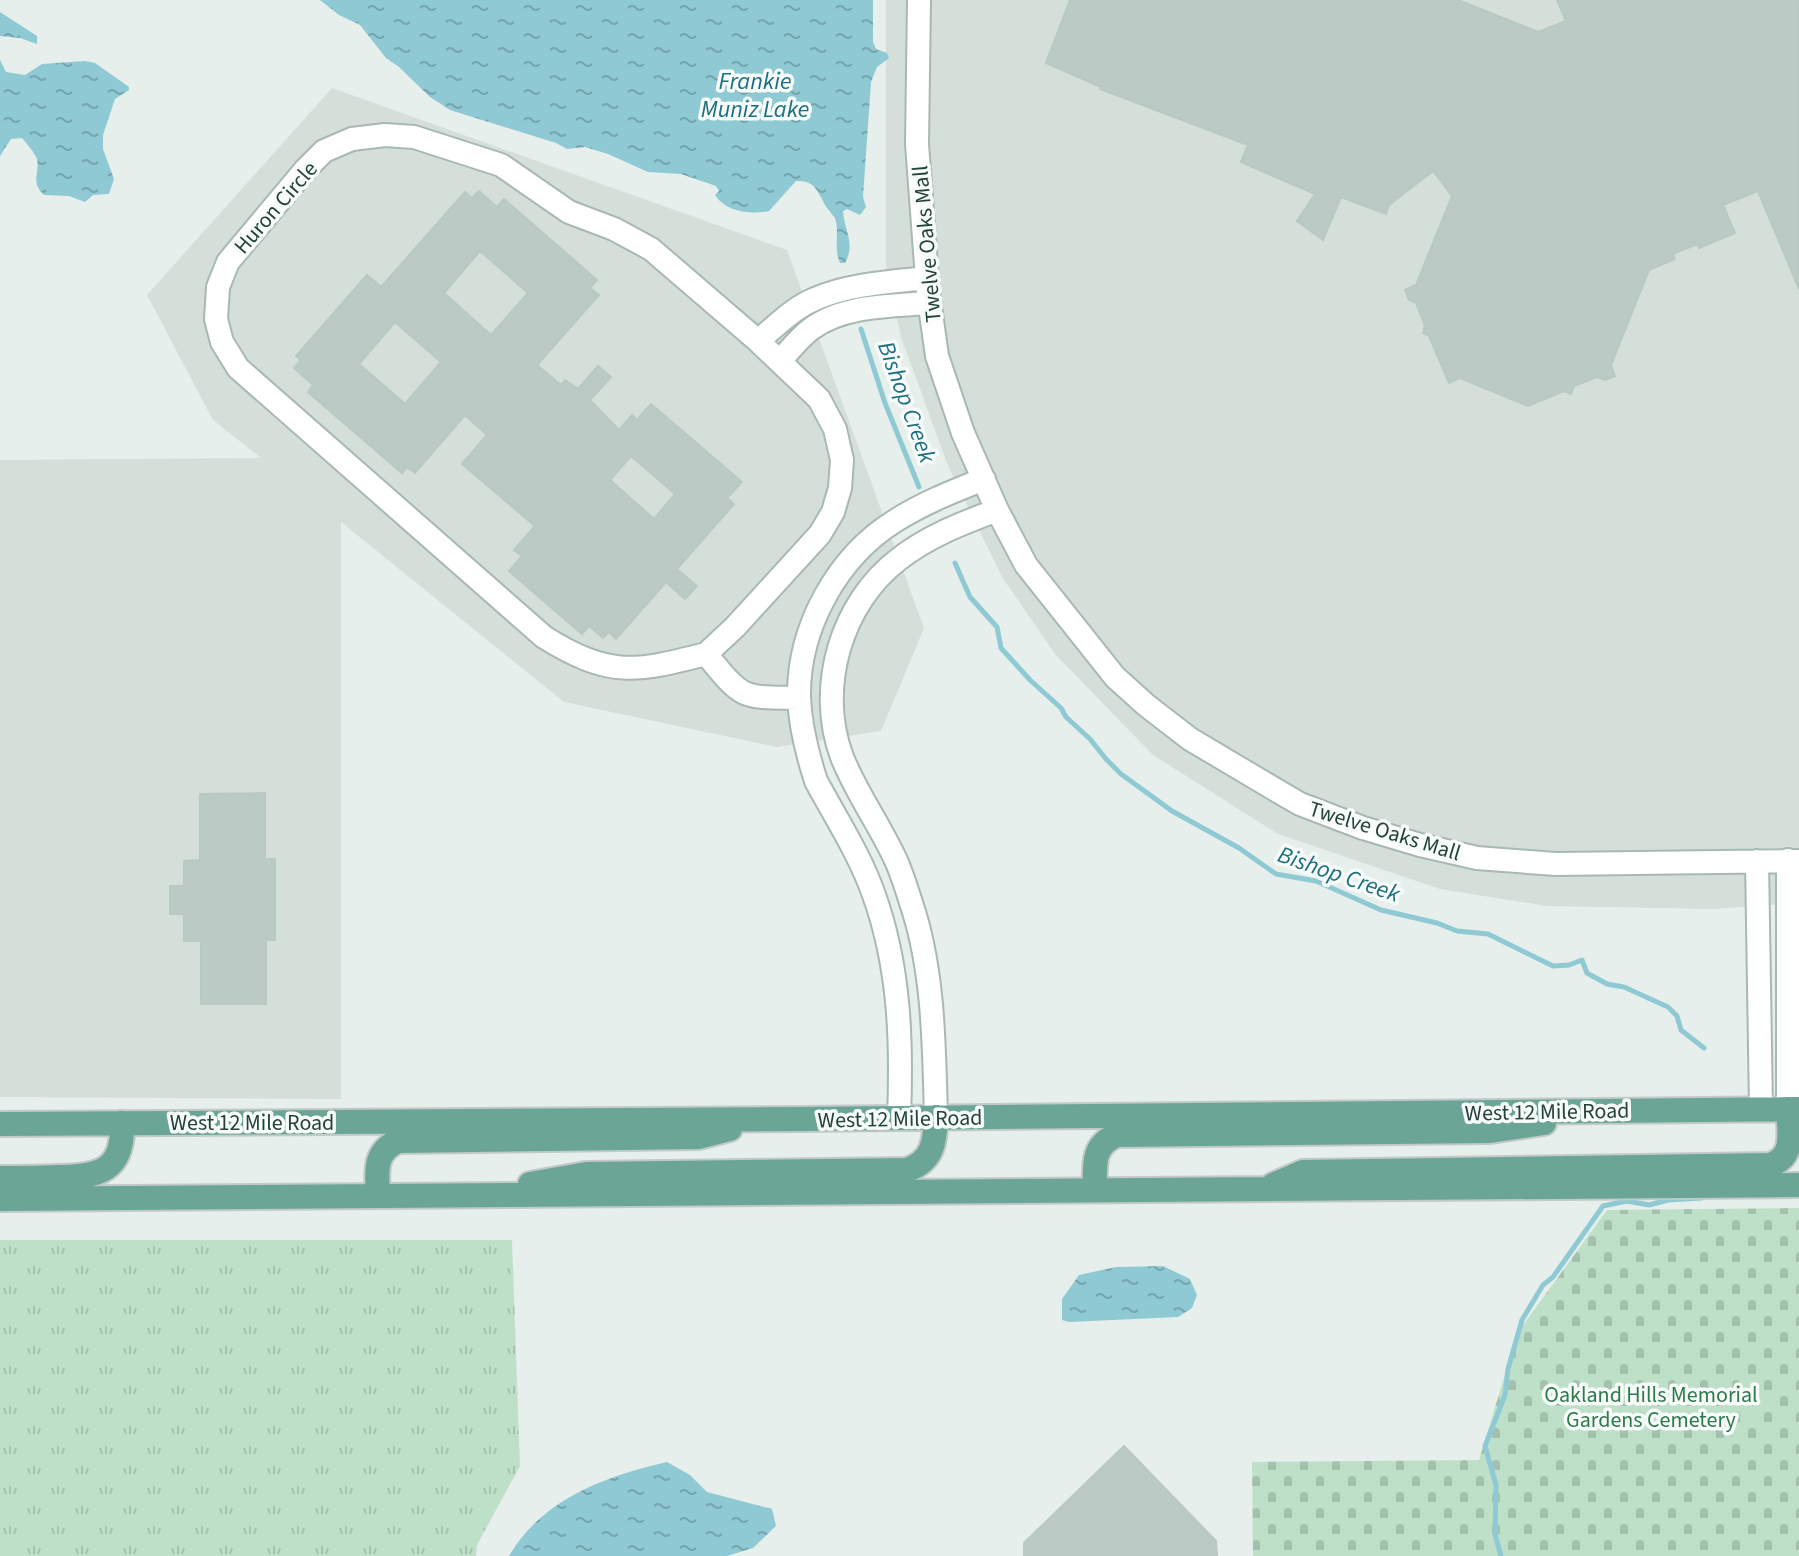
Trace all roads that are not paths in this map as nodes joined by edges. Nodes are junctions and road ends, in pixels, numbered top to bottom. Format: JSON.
{"nodes":[{"id":1,"x":919,"y":0,"type":"edge"},
{"id":2,"x":927,"y":278,"type":"junction"},
{"id":3,"x":929,"y":303,"type":"junction"},
{"id":4,"x":758,"y":341,"type":"junction"},
{"id":5,"x":780,"y":361,"type":"junction"},
{"id":6,"x":984,"y":479,"type":"junction"},
{"id":7,"x":997,"y":510,"type":"junction"},
{"id":8,"x":706,"y":654,"type":"junction"},
{"id":9,"x":799,"y":698,"type":"junction"},
{"id":10,"x":1793,"y":860,"type":"edge"},
{"id":11,"x":1757,"y":861,"type":"junction"},
{"id":12,"x":1761,"y":1109,"type":"junction"},
{"id":13,"x":1794,"y":1109,"type":"edge"},
{"id":14,"x":1634,"y":1110,"type":"junction"},
{"id":15,"x":936,"y":1117,"type":"junction"},
{"id":16,"x":899,"y":1118,"type":"junction"},
{"id":17,"x":767,"y":1120,"type":"junction"},
{"id":18,"x":122,"y":1123,"type":"junction"},
{"id":19,"x":0,"y":1124,"type":"edge"},
{"id":20,"x":0,"y":1178,"type":"edge"},
{"id":21,"x":1799,"y":1185,"type":"edge"},
{"id":22,"x":1264,"y":1189,"type":"junction"},
{"id":23,"x":1095,"y":1190,"type":"junction"},
{"id":24,"x":378,"y":1196,"type":"junction"},
{"id":25,"x":465,"y":1196,"type":"junction"},
{"id":26,"x":0,"y":1199,"type":"edge"}],
"edges":[{"from":1,"to":2,"type":"street","name":"Twelve Oaks Mall"},
{"from":2,"to":3,"type":"street","name":"Twelve Oaks Mall"},
{"from":2,"to":4,"type":"street"},
{"from":3,"to":5,"type":"street"},
{"from":3,"to":6,"type":"street","name":"Twelve Oaks Mall"},
{"from":4,"to":5,"type":"street","name":"Huron Circle"},
{"from":4,"to":8,"type":"street","name":"Huron Circle"},
{"from":5,"to":8,"type":"street","name":"Huron Circle"},
{"from":6,"to":7,"type":"street","name":"Twelve Oaks Mall"},
{"from":6,"to":9,"type":"street"},
{"from":7,"to":11,"type":"street","name":"Twelve Oaks Mall"},
{"from":7,"to":15,"type":"street"},
{"from":8,"to":9,"type":"street"},
{"from":9,"to":16,"type":"street"},
{"from":10,"to":11,"type":"street","name":"Twelve Oaks Mall"},
{"from":10,"to":13,"type":"street","name":"Twelve Oaks Mall"},
{"from":11,"to":12,"type":"street"},
{"from":12,"to":13,"type":"main road","name":"West 12 Mile Road"},
{"from":12,"to":14,"type":"main road","name":"West 12 Mile Road"},
{"from":13,"to":22,"type":"main road"},
{"from":14,"to":15,"type":"main road","name":"West 12 Mile Road"},
{"from":14,"to":23,"type":"main road"},
{"from":15,"to":16,"type":"main road","name":"West 12 Mile Road"},
{"from":15,"to":25,"type":"main road"},
{"from":16,"to":17,"type":"main road","name":"West 12 Mile Road"},
{"from":17,"to":18,"type":"main road","name":"West 12 Mile Road"},
{"from":17,"to":24,"type":"main road"},
{"from":18,"to":19,"type":"main road","name":"West 12 Mile Road"},
{"from":18,"to":20,"type":"main road"},
{"from":21,"to":22,"type":"main road"},
{"from":22,"to":23,"type":"main road"},
{"from":23,"to":25,"type":"main road"},
{"from":24,"to":25,"type":"main road"},
{"from":24,"to":26,"type":"main road"}]}
